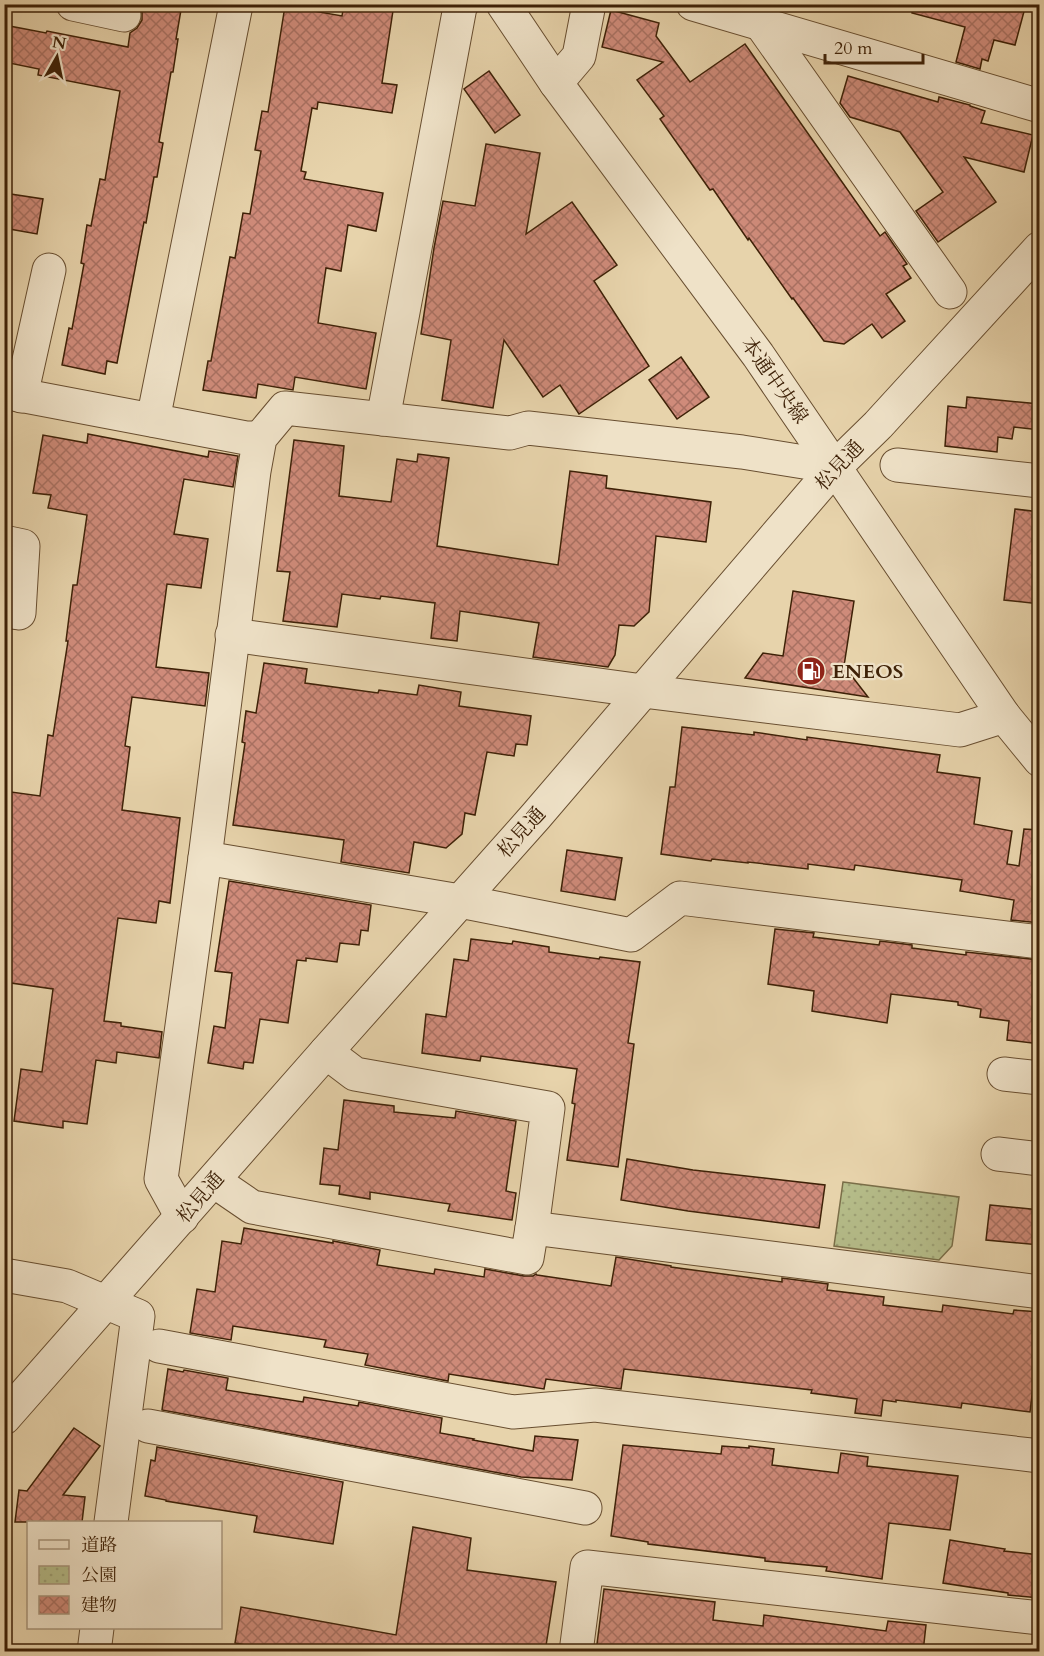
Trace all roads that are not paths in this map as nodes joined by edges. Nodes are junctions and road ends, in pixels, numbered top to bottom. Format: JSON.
{"nodes":[{"id":1,"x":73,"y":4,"type":"edge"},
{"id":2,"x":462,"y":4,"type":"edge"},
{"id":3,"x":503,"y":4,"type":"edge"},
{"id":4,"x":588,"y":4,"type":"edge"},
{"id":5,"x":693,"y":4,"type":"edge"},
{"id":6,"x":236,"y":5,"type":"edge"},
{"id":7,"x":124,"y":15,"type":"dead end"},
{"id":8,"x":761,"y":24,"type":"junction"},
{"id":9,"x":556,"y":83,"type":"junction"},
{"id":10,"x":1040,"y":106,"type":"edge"},
{"id":11,"x":1036,"y":256,"type":"edge"},
{"id":12,"x":49,"y":270,"type":"dead end"},
{"id":13,"x":950,"y":292,"type":"dead end"},
{"id":14,"x":13,"y":394,"type":"edge"},
{"id":15,"x":383,"y":418,"type":"junction"},
{"id":16,"x":153,"y":420,"type":"junction"},
{"id":17,"x":260,"y":438,"type":"junction"},
{"id":18,"x":897,"y":465,"type":"dead end"},
{"id":19,"x":835,"y":467,"type":"junction"},
{"id":20,"x":1040,"y":481,"type":"edge"},
{"id":21,"x":4,"y":542,"type":"edge"},
{"id":22,"x":4,"y":611,"type":"edge"},
{"id":23,"x":232,"y":635,"type":"junction"},
{"id":24,"x":643,"y":691,"type":"junction"},
{"id":25,"x":1004,"y":716,"type":"junction"},
{"id":26,"x":1037,"y":752,"type":"edge"},
{"id":27,"x":205,"y":858,"type":"junction"},
{"id":28,"x":460,"y":901,"type":"junction"},
{"id":29,"x":1040,"y":942,"type":"edge"},
{"id":30,"x":326,"y":1052,"type":"junction"},
{"id":31,"x":1004,"y":1074,"type":"dead end"},
{"id":32,"x":1040,"y":1078,"type":"edge"},
{"id":33,"x":998,"y":1154,"type":"dead end"},
{"id":34,"x":1040,"y":1159,"type":"edge"},
{"id":35,"x":214,"y":1181,"type":"junction"},
{"id":36,"x":183,"y":1217,"type":"junction"},
{"id":37,"x":532,"y":1228,"type":"junction"},
{"id":38,"x":4,"y":1275,"type":"edge"},
{"id":39,"x":1040,"y":1292,"type":"edge"},
{"id":40,"x":107,"y":1303,"type":"junction"},
{"id":41,"x":159,"y":1346,"type":"dead end"},
{"id":42,"x":4,"y":1418,"type":"edge"},
{"id":43,"x":148,"y":1425,"type":"dead end"},
{"id":44,"x":1040,"y":1456,"type":"edge"},
{"id":45,"x":585,"y":1508,"type":"dead end"},
{"id":46,"x":111,"y":1521,"type":"edge"},
{"id":47,"x":1040,"y":1618,"type":"edge"},
{"id":48,"x":97,"y":1629,"type":"edge"},
{"id":49,"x":94,"y":1652,"type":"edge"},
{"id":50,"x":576,"y":1652,"type":"edge"}],
"edges":[{"from":1,"to":7,"type":"street"},
{"from":2,"to":15,"type":"street"},
{"from":3,"to":9,"type":"street","name":"本通中央線"},
{"from":4,"to":9,"type":"street"},
{"from":5,"to":8,"type":"street"},
{"from":6,"to":16,"type":"street"},
{"from":8,"to":10,"type":"street"},
{"from":8,"to":13,"type":"street"},
{"from":9,"to":19,"type":"street","name":"本通中央線"},
{"from":11,"to":19,"type":"street","name":"松見通"},
{"from":12,"to":14,"type":"street"},
{"from":14,"to":16,"type":"street"},
{"from":15,"to":17,"type":"street"},
{"from":15,"to":19,"type":"street"},
{"from":16,"to":17,"type":"street"},
{"from":17,"to":23,"type":"street"},
{"from":18,"to":20,"type":"street"},
{"from":19,"to":24,"type":"street","name":"松見通"},
{"from":19,"to":25,"type":"street","name":"本通中央線"},
{"from":21,"to":22,"type":"street"},
{"from":23,"to":24,"type":"street"},
{"from":23,"to":27,"type":"street"},
{"from":24,"to":25,"type":"street"},
{"from":24,"to":28,"type":"street","name":"松見通"},
{"from":25,"to":26,"type":"street","name":"本通中央線"},
{"from":27,"to":28,"type":"street"},
{"from":27,"to":36,"type":"street"},
{"from":28,"to":29,"type":"street"},
{"from":28,"to":30,"type":"street","name":"松見通"},
{"from":30,"to":35,"type":"street","name":"松見通"},
{"from":30,"to":37,"type":"street"},
{"from":31,"to":32,"type":"street"},
{"from":33,"to":34,"type":"street"},
{"from":35,"to":36,"type":"street","name":"松見通"},
{"from":35,"to":37,"type":"street"},
{"from":36,"to":40,"type":"street","name":"松見通"},
{"from":37,"to":39,"type":"street"},
{"from":38,"to":40,"type":"street"},
{"from":40,"to":42,"type":"street","name":"松見通"},
{"from":40,"to":46,"type":"street"},
{"from":41,"to":44,"type":"street"},
{"from":43,"to":45,"type":"street"},
{"from":47,"to":50,"type":"street"},
{"from":48,"to":49,"type":"street"}]}
